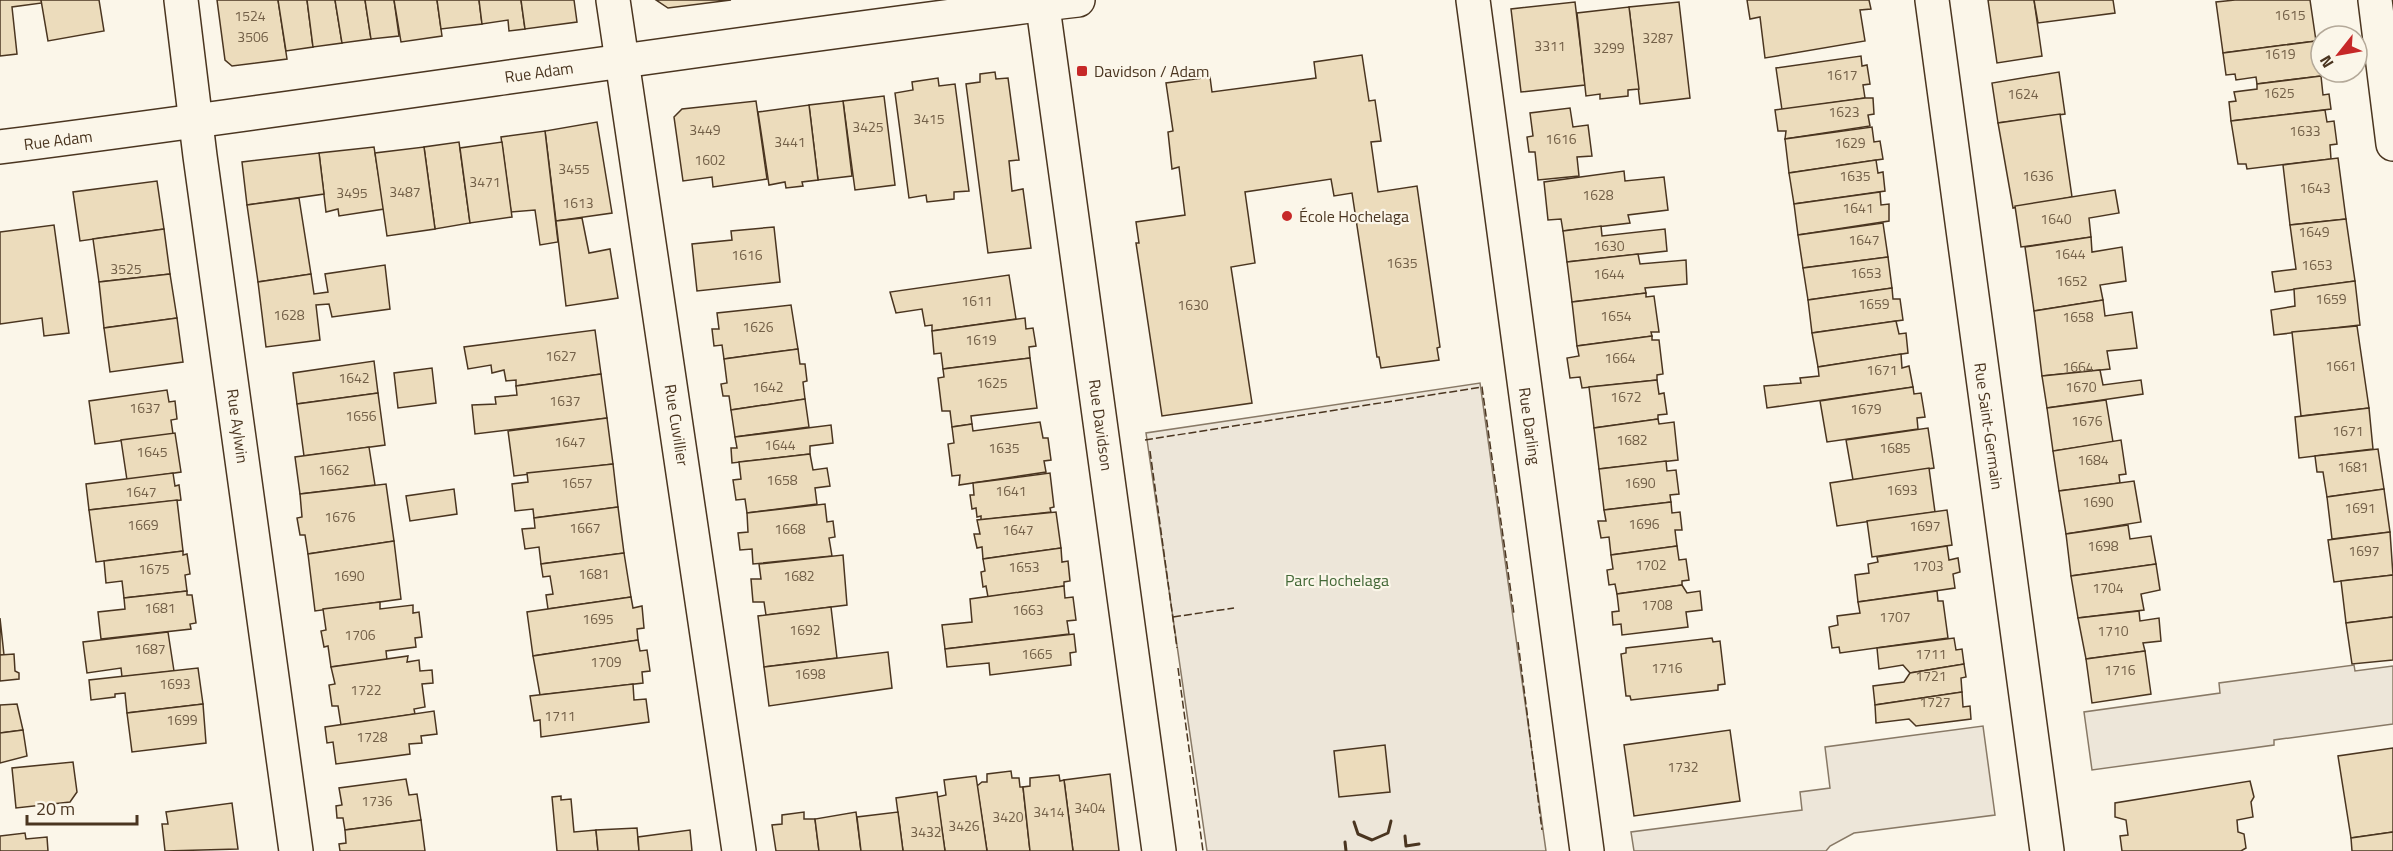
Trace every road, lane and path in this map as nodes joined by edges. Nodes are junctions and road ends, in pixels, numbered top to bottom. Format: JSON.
{"nodes":[{"id":1,"x":181,"y":0,"type":"edge"},
{"id":2,"x":613,"y":0,"type":"edge"},
{"id":3,"x":1078,"y":0,"type":"edge"},
{"id":4,"x":1473,"y":0,"type":"edge"},
{"id":5,"x":1932,"y":0,"type":"edge"},
{"id":6,"x":2375,"y":0,"type":"edge"},
{"id":7,"x":1042,"y":2,"type":"edge"},
{"id":8,"x":621,"y":60,"type":"junction"},
{"id":9,"x":195,"y":122,"type":"junction"},
{"id":10,"x":2393,"y":144,"type":"edge"},
{"id":11,"x":0,"y":147,"type":"edge"},
{"id":12,"x":296,"y":851,"type":"edge"},
{"id":13,"x":740,"y":851,"type":"edge"},
{"id":14,"x":1159,"y":851,"type":"edge"},
{"id":15,"x":1587,"y":851,"type":"edge"},
{"id":16,"x":2047,"y":851,"type":"edge"}],
"edges":[{"from":1,"to":9,"type":"street","name":"Rue Aylwin"},
{"from":2,"to":8,"type":"street","name":"Rue Cuvillier"},
{"from":3,"to":7,"type":"street","name":"Rue Adam"},
{"from":4,"to":15,"type":"street","name":"Rue Darling"},
{"from":5,"to":16,"type":"street","name":"Rue Saint-Germain"},
{"from":6,"to":10,"type":"street"},
{"from":7,"to":8,"type":"street","name":"Rue Adam"},
{"from":7,"to":14,"type":"street","name":"Rue Davidson"},
{"from":8,"to":9,"type":"street","name":"Rue Adam"},
{"from":8,"to":13,"type":"street","name":"Rue Cuvillier"},
{"from":9,"to":11,"type":"street","name":"Rue Adam"},
{"from":9,"to":12,"type":"street","name":"Rue Aylwin"}]}
